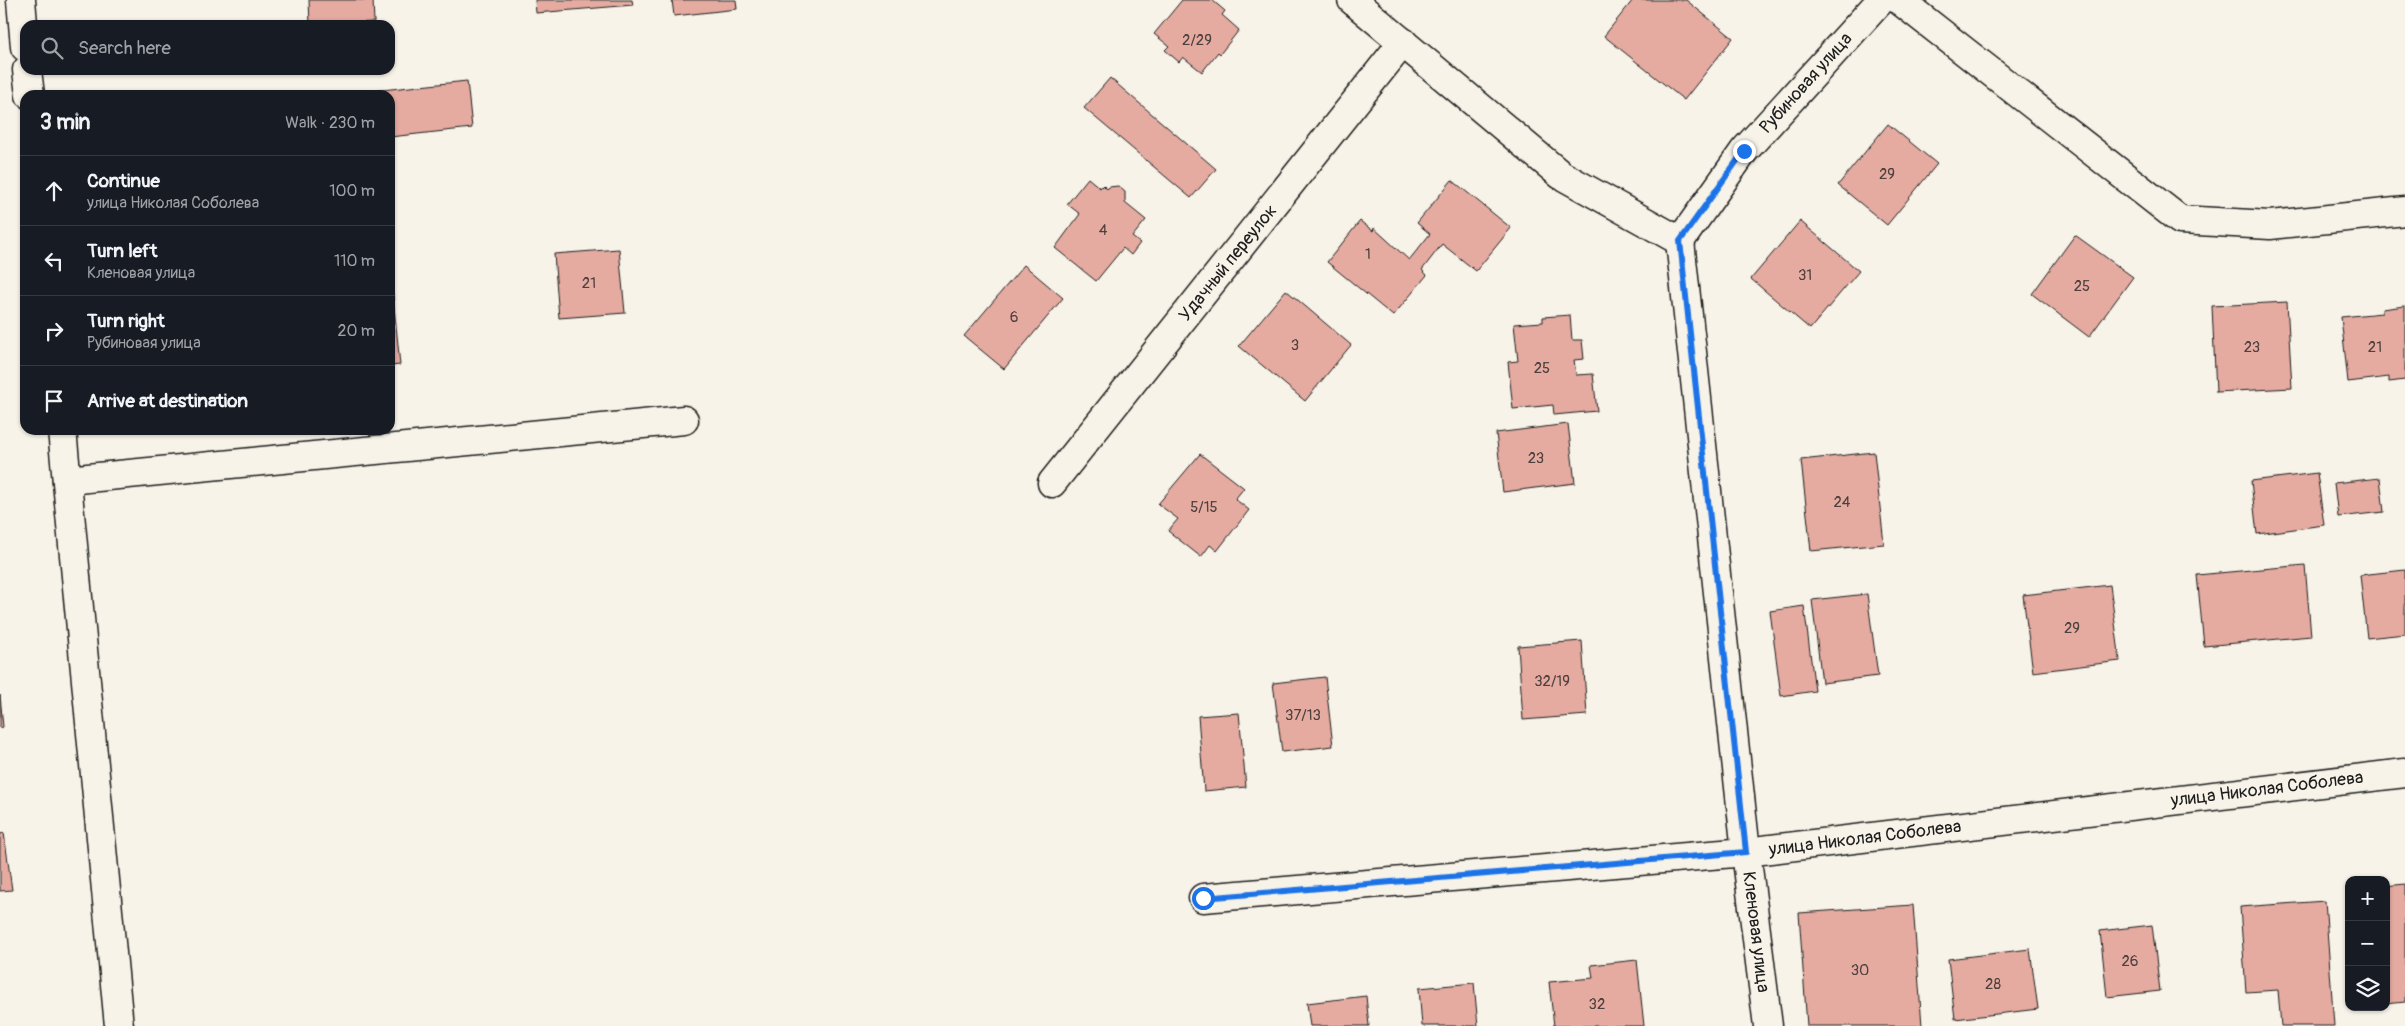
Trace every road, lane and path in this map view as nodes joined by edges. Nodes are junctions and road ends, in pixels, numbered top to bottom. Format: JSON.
{"nodes":[{"id":1,"x":20,"y":0,"type":"edge"},
{"id":2,"x":1352,"y":0,"type":"edge"},
{"id":3,"x":1881,"y":0,"type":"edge"},
{"id":4,"x":1899,"y":0,"type":"edge"},
{"id":5,"x":22,"y":20,"type":"edge"},
{"id":6,"x":1403,"y":42,"type":"junction"},
{"id":7,"x":28,"y":75,"type":"edge"},
{"id":8,"x":29,"y":90,"type":"edge"},
{"id":9,"x":2405,"y":211,"type":"edge"},
{"id":10,"x":1680,"y":241,"type":"junction"},
{"id":11,"x":684,"y":420,"type":"dead end"},
{"id":12,"x":62,"y":435,"type":"edge"},
{"id":13,"x":66,"y":480,"type":"junction"},
{"id":14,"x":1052,"y":483,"type":"dead end"},
{"id":15,"x":2405,"y":772,"type":"edge"},
{"id":16,"x":1746,"y":852,"type":"junction"},
{"id":17,"x":1203,"y":898,"type":"dead end"},
{"id":18,"x":118,"y":1014,"type":"edge"},
{"id":19,"x":1768,"y":1026,"type":"edge"}],
"edges":[{"from":1,"to":5,"type":"street"},
{"from":2,"to":6,"type":"street"},
{"from":3,"to":10,"type":"street","name":"Рубиновая улица"},
{"from":4,"to":9,"type":"street"},
{"from":6,"to":10,"type":"street"},
{"from":6,"to":14,"type":"street","name":"Удачный переулок"},
{"from":7,"to":8,"type":"street"},
{"from":10,"to":16,"type":"street","name":"Кленовая улица"},
{"from":11,"to":13,"type":"street"},
{"from":12,"to":13,"type":"street"},
{"from":13,"to":18,"type":"street"},
{"from":15,"to":16,"type":"street","name":"улица Николая Соболева"},
{"from":16,"to":17,"type":"street","name":"улица Николая Соболева"},
{"from":16,"to":19,"type":"street","name":"Кленовая улица"}]}
